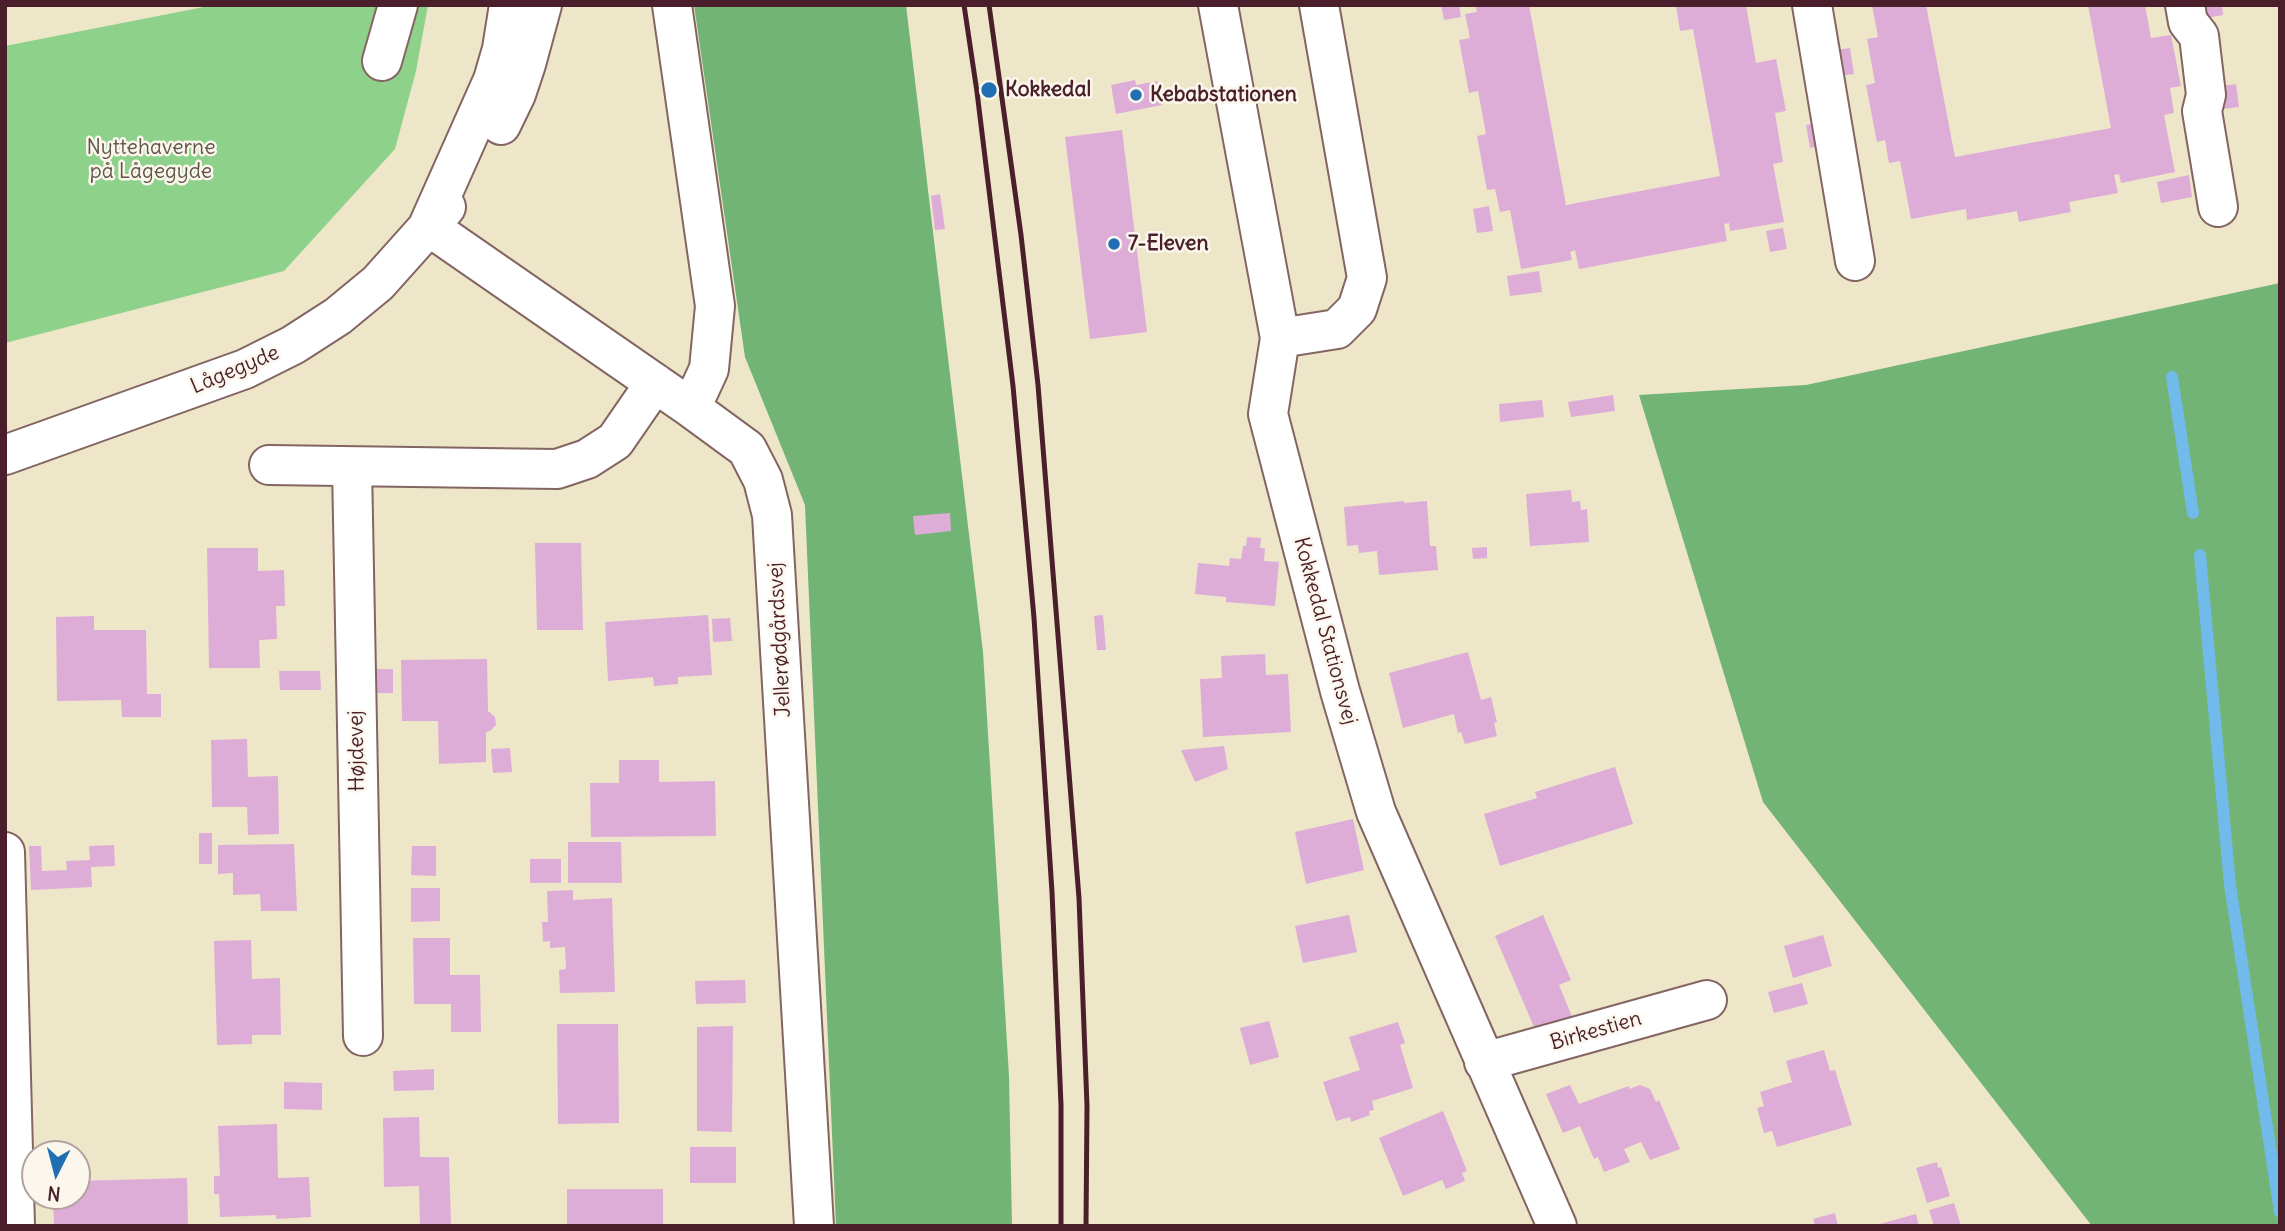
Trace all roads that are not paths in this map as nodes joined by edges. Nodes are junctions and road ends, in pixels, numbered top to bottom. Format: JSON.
{"nodes":[{"id":1,"x":398,"y":5,"type":"edge"},
{"id":2,"x":509,"y":5,"type":"edge"},
{"id":3,"x":542,"y":5,"type":"edge"},
{"id":4,"x":672,"y":5,"type":"edge"},
{"id":5,"x":1218,"y":5,"type":"edge"},
{"id":6,"x":1319,"y":5,"type":"edge"},
{"id":7,"x":1812,"y":5,"type":"edge"},
{"id":8,"x":2185,"y":5,"type":"edge"},
{"id":9,"x":382,"y":61,"type":"dead end"},
{"id":10,"x":2218,"y":207,"type":"dead end"},
{"id":11,"x":428,"y":226,"type":"junction"},
{"id":12,"x":1854,"y":261,"type":"dead end"},
{"id":13,"x":1280,"y":338,"type":"junction"},
{"id":14,"x":654,"y":383,"type":"junction"},
{"id":15,"x":691,"y":408,"type":"junction"},
{"id":16,"x":5,"y":455,"type":"edge"},
{"id":17,"x":269,"y":465,"type":"dead end"},
{"id":18,"x":352,"y":467,"type":"junction"},
{"id":19,"x":5,"y":852,"type":"edge"},
{"id":20,"x":1707,"y":1000,"type":"dead end"},
{"id":21,"x":363,"y":1036,"type":"dead end"},
{"id":22,"x":1484,"y":1062,"type":"junction"},
{"id":23,"x":15,"y":1226,"type":"edge"},
{"id":24,"x":814,"y":1226,"type":"edge"},
{"id":25,"x":1557,"y":1226,"type":"edge"}],
"edges":[{"from":1,"to":9,"type":"street"},
{"from":2,"to":11,"type":"street","name":"Lågegyde"},
{"from":3,"to":11,"type":"street","name":"Lågegyde"},
{"from":4,"to":15,"type":"street"},
{"from":5,"to":13,"type":"street","name":"Kokkedal Stationsvej"},
{"from":6,"to":13,"type":"street"},
{"from":7,"to":12,"type":"street"},
{"from":8,"to":10,"type":"street"},
{"from":11,"to":14,"type":"street","name":"Jellerødgårdsvej"},
{"from":11,"to":16,"type":"street","name":"Lågegyde"},
{"from":13,"to":22,"type":"street","name":"Kokkedal Stationsvej"},
{"from":14,"to":15,"type":"street","name":"Jellerødgårdsvej"},
{"from":14,"to":18,"type":"street"},
{"from":15,"to":24,"type":"street","name":"Jellerødgårdsvej"},
{"from":17,"to":18,"type":"street"},
{"from":18,"to":21,"type":"street","name":"Højdevej"},
{"from":19,"to":23,"type":"street"},
{"from":20,"to":22,"type":"street","name":"Birkestien"},
{"from":22,"to":25,"type":"street","name":"Kokkedal Stationsvej"}]}
